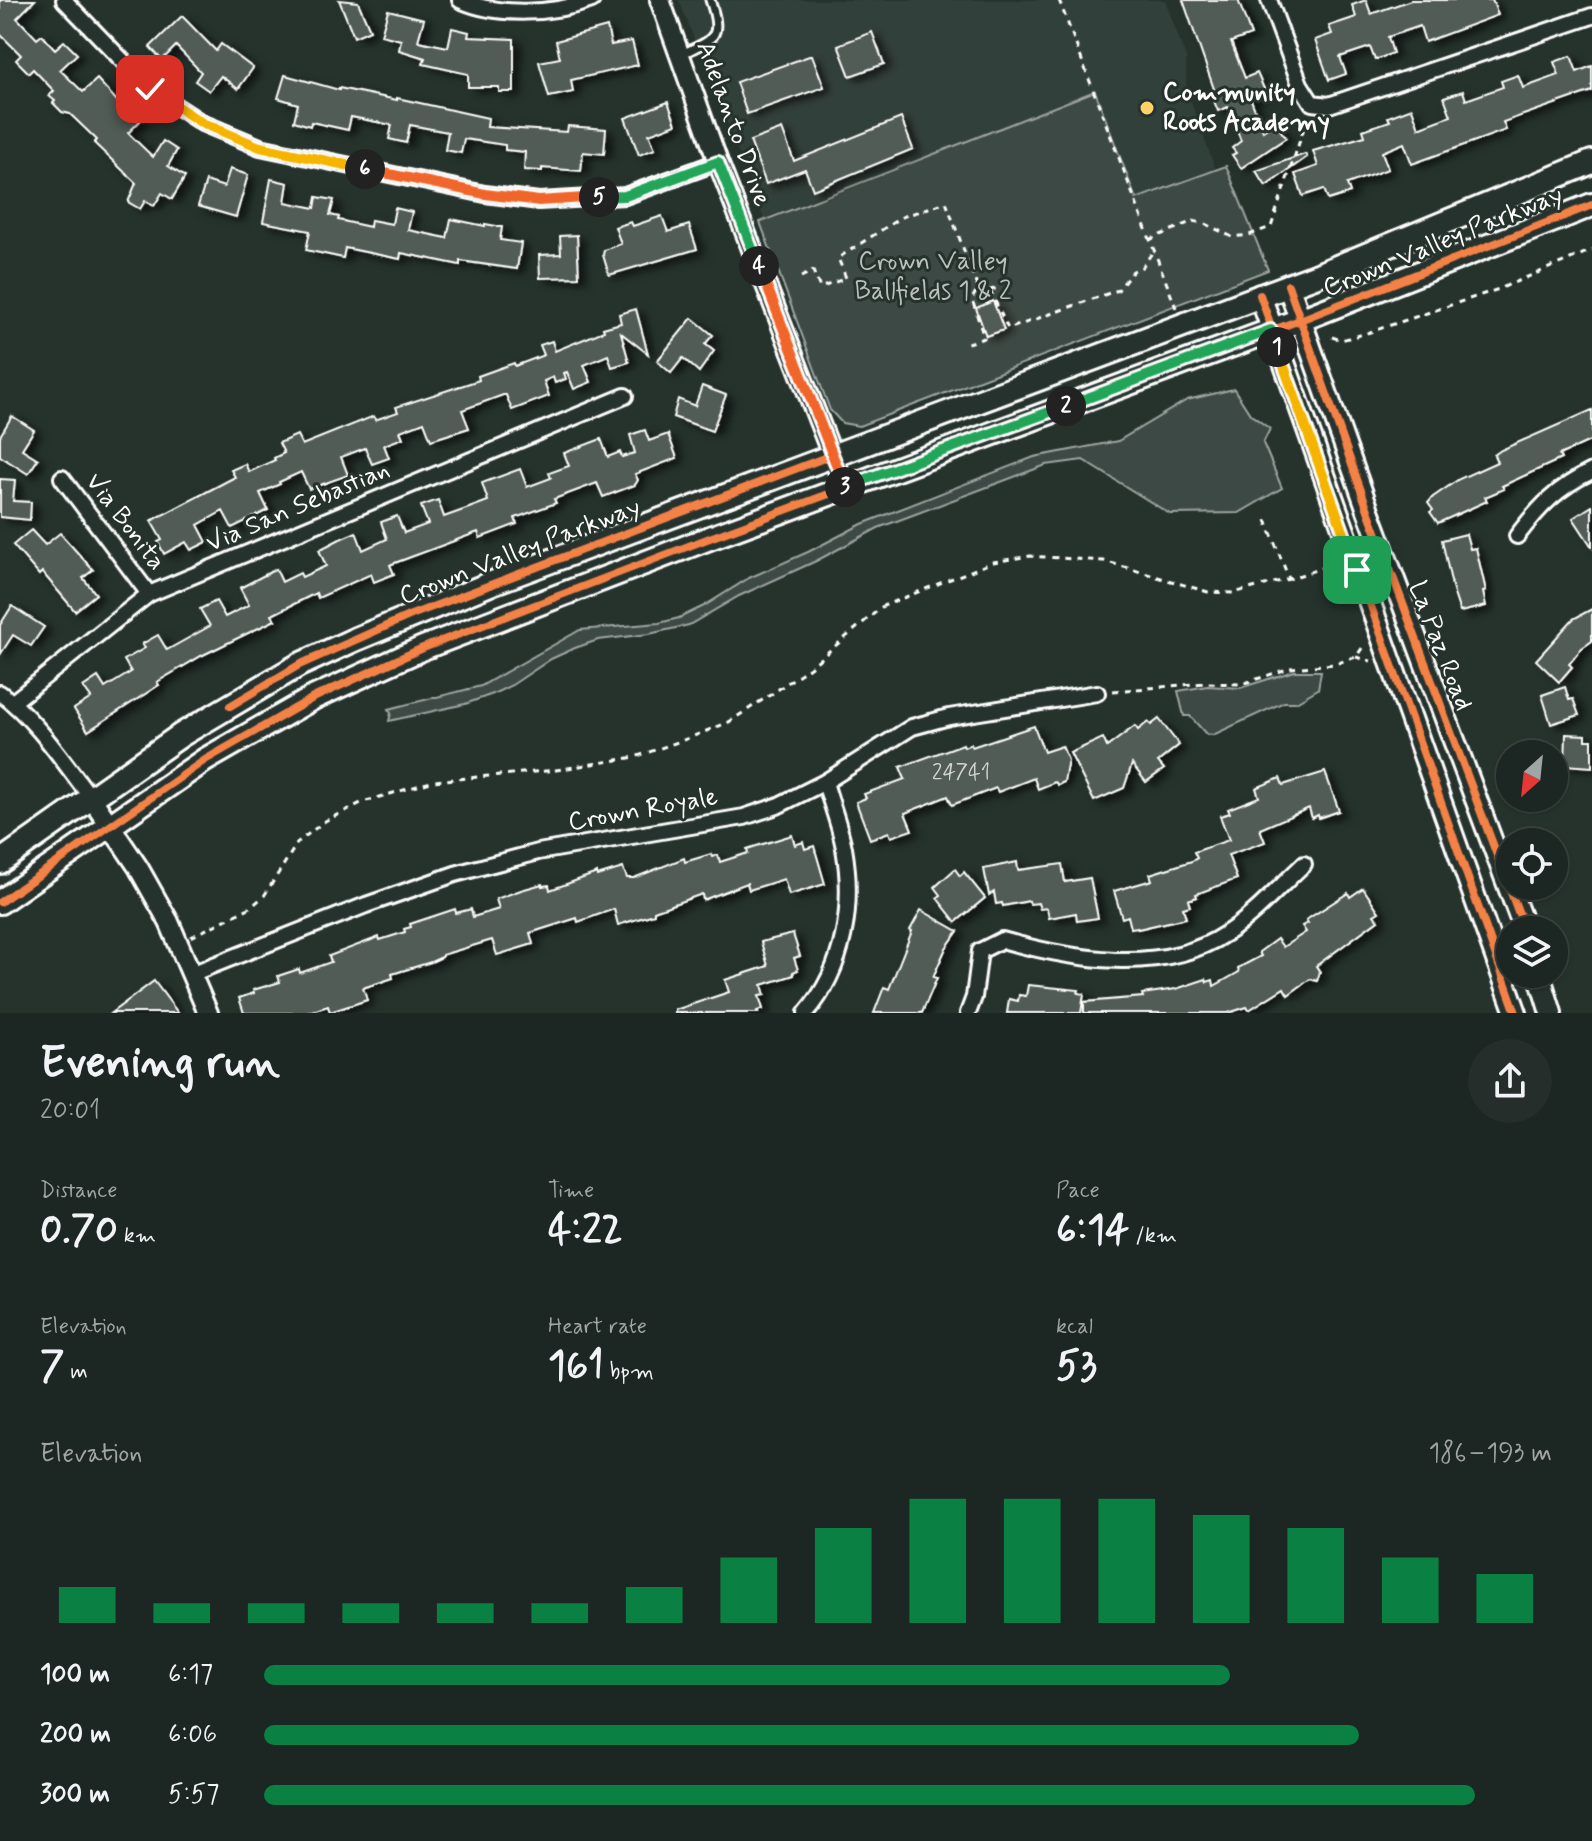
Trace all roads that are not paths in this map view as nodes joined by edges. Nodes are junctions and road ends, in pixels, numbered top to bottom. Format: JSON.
{"nodes":[{"id":1,"x":64,"y":0,"type":"edge"},
{"id":2,"x":460,"y":0,"type":"edge"},
{"id":3,"x":592,"y":0,"type":"edge"},
{"id":4,"x":660,"y":0,"type":"edge"},
{"id":5,"x":710,"y":0,"type":"edge"},
{"id":6,"x":1269,"y":0,"type":"edge"},
{"id":7,"x":1592,"y":16,"type":"edge"},
{"id":8,"x":680,"y":55,"type":"junction"},
{"id":9,"x":718,"y":162,"type":"junction"},
{"id":10,"x":1592,"y":162,"type":"edge"},
{"id":11,"x":1592,"y":205,"type":"edge"},
{"id":12,"x":1288,"y":285,"type":"junction"},
{"id":13,"x":1260,"y":295,"type":"junction"},
{"id":14,"x":1300,"y":320,"type":"junction"},
{"id":15,"x":1271,"y":330,"type":"junction"},
{"id":16,"x":625,"y":396,"type":"dead end"},
{"id":17,"x":832,"y":455,"type":"junction"},
{"id":18,"x":1592,"y":471,"type":"edge"},
{"id":19,"x":62,"y":478,"type":"dead end"},
{"id":20,"x":845,"y":488,"type":"junction"},
{"id":21,"x":1517,"y":536,"type":"dead end"},
{"id":22,"x":149,"y":594,"type":"junction"},
{"id":23,"x":1097,"y":693,"type":"road end"},
{"id":24,"x":6,"y":698,"type":"edge"},
{"id":25,"x":825,"y":782,"type":"junction"},
{"id":26,"x":92,"y":799,"type":"junction"},
{"id":27,"x":112,"y":826,"type":"junction"},
{"id":28,"x":0,"y":862,"type":"edge"},
{"id":29,"x":1304,"y":864,"type":"dead end"},
{"id":30,"x":0,"y":902,"type":"edge"},
{"id":31,"x":1520,"y":916,"type":"edge"},
{"id":32,"x":191,"y":974,"type":"junction"},
{"id":33,"x":1543,"y":988,"type":"edge"},
{"id":34,"x":202,"y":1011,"type":"edge"},
{"id":35,"x":811,"y":1011,"type":"edge"},
{"id":36,"x":968,"y":1013,"type":"edge"},
{"id":37,"x":1516,"y":1013,"type":"edge"},
{"id":38,"x":1551,"y":1013,"type":"edge"}],
"edges":[{"from":1,"to":9,"type":"street"},
{"from":2,"to":3,"type":"street"},
{"from":4,"to":8,"type":"street","name":"Adelanto Drive"},
{"from":5,"to":8,"type":"lane"},
{"from":6,"to":7,"type":"street"},
{"from":8,"to":9,"type":"street","name":"Adelanto Drive"},
{"from":9,"to":17,"type":"street","name":"Adelanto Drive"},
{"from":10,"to":12,"type":"main road","name":"Crown Valley Parkway"},
{"from":11,"to":14,"type":"main road","name":"Crown Valley Parkway"},
{"from":12,"to":13,"type":"main road","name":"Crown Valley Parkway"},
{"from":12,"to":14,"type":"main road","name":"La Paz Road"},
{"from":13,"to":15,"type":"main road","name":"La Paz Road"},
{"from":13,"to":17,"type":"main road","name":"Crown Valley Parkway"},
{"from":14,"to":15,"type":"main road","name":"Crown Valley Parkway"},
{"from":14,"to":31,"type":"main road","name":"La Paz Road"},
{"from":15,"to":20,"type":"main road","name":"Crown Valley Parkway"},
{"from":15,"to":37,"type":"main road","name":"La Paz Road"},
{"from":16,"to":22,"type":"street","name":"Via San Sebastian"},
{"from":17,"to":20,"type":"street","name":"Adelanto Drive"},
{"from":17,"to":26,"type":"main road","name":"Crown Valley Parkway"},
{"from":18,"to":21,"type":"street"},
{"from":19,"to":22,"type":"street","name":"Via Bonita"},
{"from":20,"to":27,"type":"main road","name":"Crown Valley Parkway"},
{"from":22,"to":24,"type":"street","name":"Via San Sebastian"},
{"from":23,"to":25,"type":"street","name":"Crown Royale"},
{"from":24,"to":26,"type":"street"},
{"from":25,"to":32,"type":"street","name":"Crown Royale"},
{"from":25,"to":35,"type":"street"},
{"from":26,"to":27,"type":"street"},
{"from":26,"to":28,"type":"main road","name":"Crown Valley Parkway"},
{"from":27,"to":30,"type":"main road","name":"Crown Valley Parkway"},
{"from":27,"to":32,"type":"street"},
{"from":29,"to":36,"type":"street"},
{"from":32,"to":34,"type":"street"},
{"from":33,"to":38,"type":"main road"}]}
